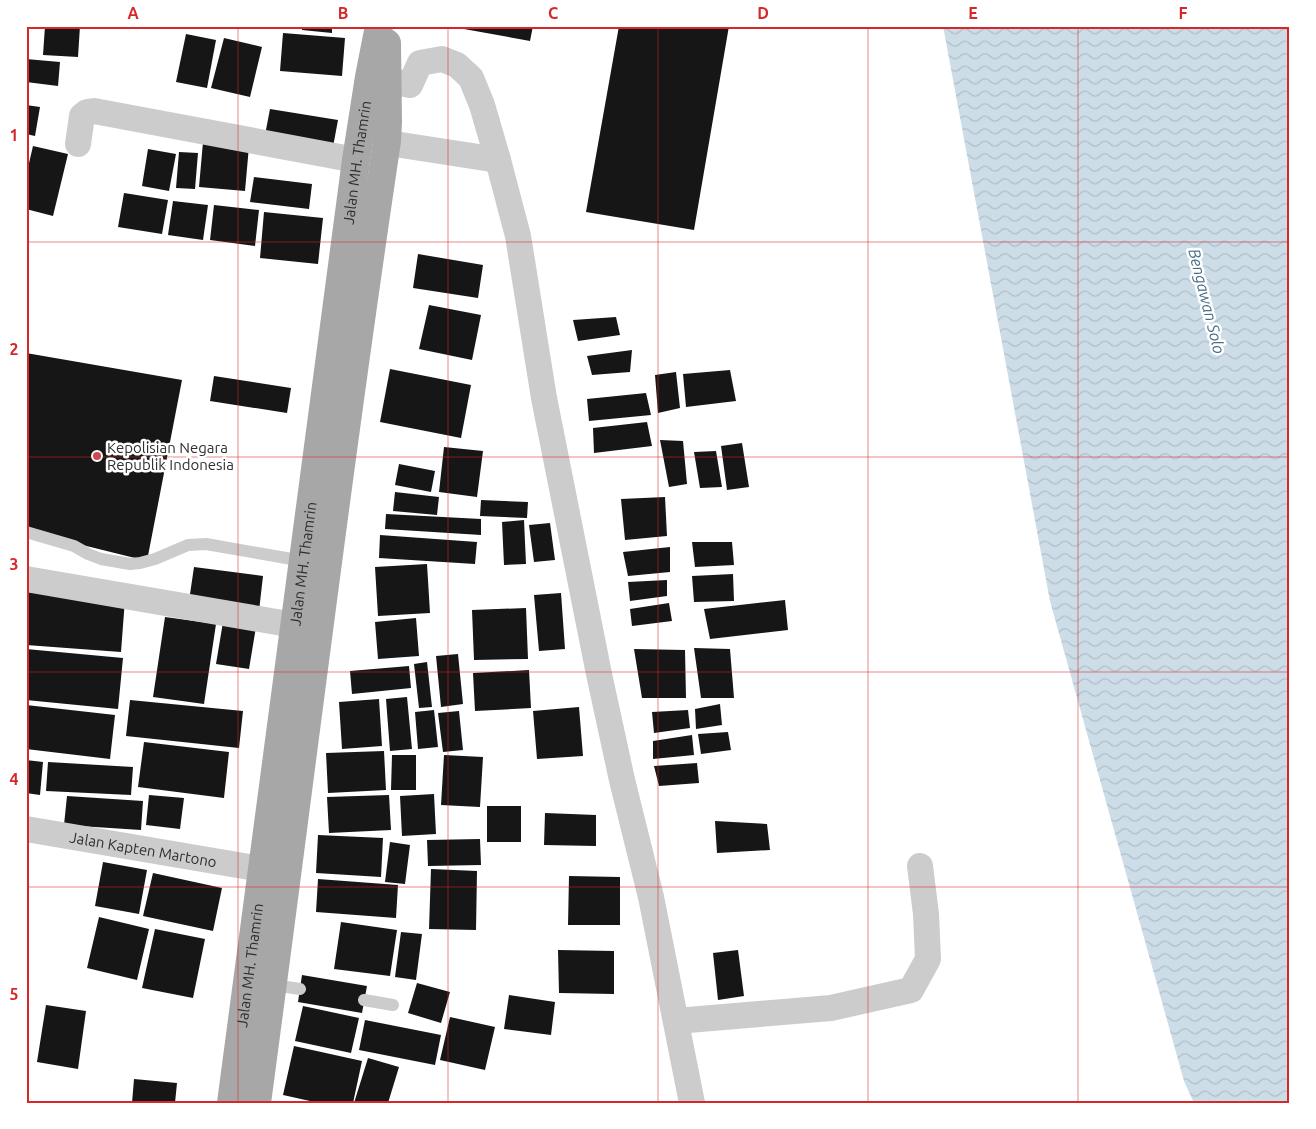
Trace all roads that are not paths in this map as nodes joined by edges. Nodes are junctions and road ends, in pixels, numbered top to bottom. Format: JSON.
{"nodes":[{"id":1,"x":379,"y":26,"type":"edge"},
{"id":2,"x":387,"y":26,"type":"edge"},
{"id":3,"x":388,"y":80,"type":"junction"},
{"id":4,"x":78,"y":144,"type":"dead end"},
{"id":5,"x":401,"y":145,"type":"dead end"},
{"id":6,"x":356,"y":160,"type":"junction"},
{"id":7,"x":498,"y":160,"type":"junction"},
{"id":8,"x":334,"y":426,"type":"junction"},
{"id":9,"x":26,"y":532,"type":"edge"},
{"id":10,"x":310,"y":566,"type":"junction"},
{"id":11,"x":26,"y":579,"type":"edge"},
{"id":12,"x":294,"y":625,"type":"junction"},
{"id":13,"x":26,"y":829,"type":"edge"},
{"id":14,"x":920,"y":866,"type":"dead end"},
{"id":15,"x":261,"y":873,"type":"junction"},
{"id":16,"x":287,"y":880,"type":"junction"},
{"id":17,"x":273,"y":985,"type":"junction"},
{"id":18,"x":300,"y":989,"type":"dead end"},
{"id":19,"x":364,"y":1000,"type":"dead end"},
{"id":20,"x":393,"y":1005,"type":"dead end"},
{"id":21,"x":676,"y":1021,"type":"junction"},
{"id":22,"x":231,"y":1103,"type":"edge"},
{"id":23,"x":257,"y":1103,"type":"edge"},
{"id":24,"x":692,"y":1103,"type":"edge"}],
"edges":[{"from":1,"to":6,"type":"main road","name":"Jalan MH. Thamrin"},
{"from":2,"to":3,"type":"main road","name":"Jalan MH. Thamrin"},
{"from":3,"to":7,"type":"street"},
{"from":3,"to":8,"type":"main road","name":"Jalan MH. Thamrin"},
{"from":4,"to":6,"type":"street"},
{"from":5,"to":7,"type":"street"},
{"from":6,"to":8,"type":"main road","name":"Jalan MH. Thamrin"},
{"from":7,"to":21,"type":"street"},
{"from":8,"to":10,"type":"main road","name":"Jalan MH. Thamrin"},
{"from":9,"to":10,"type":"lane"},
{"from":10,"to":12,"type":"main road","name":"Jalan MH. Thamrin"},
{"from":10,"to":16,"type":"main road","name":"Jalan MH. Thamrin"},
{"from":11,"to":12,"type":"street"},
{"from":12,"to":15,"type":"main road","name":"Jalan MH. Thamrin"},
{"from":13,"to":15,"type":"street","name":"Jalan Kapten Martono"},
{"from":14,"to":21,"type":"street"},
{"from":15,"to":16,"type":"main road"},
{"from":15,"to":22,"type":"main road","name":"Jalan MH. Thamrin"},
{"from":16,"to":17,"type":"main road","name":"Jalan MH. Thamrin"},
{"from":17,"to":18,"type":"lane"},
{"from":17,"to":23,"type":"main road","name":"Jalan MH. Thamrin"},
{"from":19,"to":20,"type":"lane"},
{"from":21,"to":24,"type":"street"}]}
